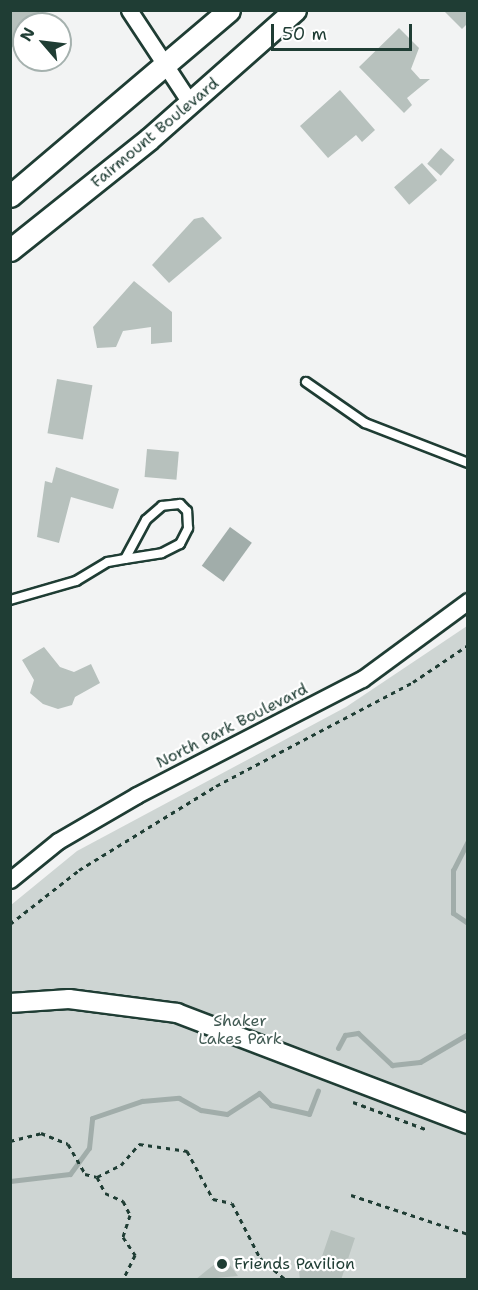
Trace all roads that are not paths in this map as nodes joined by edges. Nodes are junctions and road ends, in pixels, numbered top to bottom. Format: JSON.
{"nodes":[{"id":1,"x":129,"y":10,"type":"edge"},
{"id":2,"x":229,"y":10,"type":"edge"},
{"id":3,"x":295,"y":10,"type":"edge"},
{"id":4,"x":167,"y":66,"type":"junction"},
{"id":5,"x":191,"y":104,"type":"junction"},
{"id":6,"x":10,"y":195,"type":"edge"},
{"id":7,"x":10,"y":250,"type":"edge"},
{"id":8,"x":306,"y":382,"type":"dead end"},
{"id":9,"x":468,"y":463,"type":"edge"},
{"id":10,"x":125,"y":559,"type":"junction"},
{"id":11,"x":10,"y":600,"type":"edge"},
{"id":12,"x":468,"y":601,"type":"edge"},
{"id":13,"x":10,"y":880,"type":"edge"},
{"id":14,"x":10,"y":1004,"type":"edge"},
{"id":15,"x":468,"y":1124,"type":"edge"}],
"edges":[{"from":1,"to":4,"type":"street"},
{"from":2,"to":4,"type":"main road"},
{"from":3,"to":5,"type":"main road","name":"Fairmount Boulevard"},
{"from":4,"to":5,"type":"street"},
{"from":4,"to":6,"type":"main road"},
{"from":5,"to":7,"type":"main road","name":"Fairmount Boulevard"},
{"from":8,"to":9,"type":"lane"},
{"from":10,"to":10,"type":"lane"},
{"from":10,"to":11,"type":"lane"},
{"from":12,"to":13,"type":"street","name":"North Park Boulevard"},
{"from":14,"to":15,"type":"street"}]}
